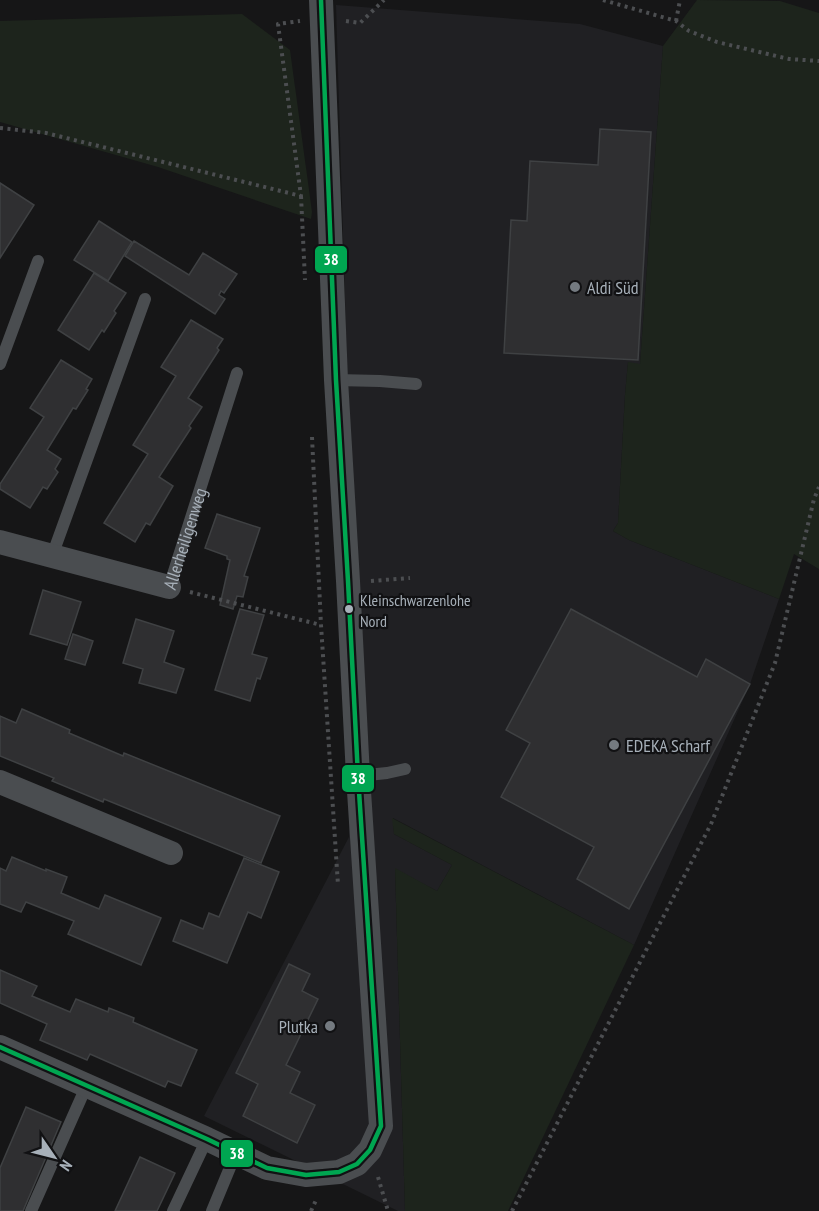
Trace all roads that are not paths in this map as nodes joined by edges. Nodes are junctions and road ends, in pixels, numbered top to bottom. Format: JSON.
{"nodes":[{"id":1,"x":321,"y":0,"type":"edge"},
{"id":2,"x":38,"y":261,"type":"dead end"},
{"id":3,"x":145,"y":299,"type":"dead end"},
{"id":4,"x":0,"y":364,"type":"edge"},
{"id":5,"x":237,"y":373,"type":"dead end"},
{"id":6,"x":336,"y":380,"type":"junction"},
{"id":7,"x":416,"y":384,"type":"dead end"},
{"id":8,"x":0,"y":542,"type":"edge"},
{"id":9,"x":52,"y":556,"type":"junction"},
{"id":10,"x":169,"y":586,"type":"joint"},
{"id":11,"x":405,"y":769,"type":"dead end"},
{"id":12,"x":358,"y":776,"type":"junction"},
{"id":13,"x":0,"y":782,"type":"edge"},
{"id":14,"x":171,"y":853,"type":"dead end"},
{"id":15,"x":0,"y":1047,"type":"edge"},
{"id":16,"x":86,"y":1087,"type":"junction"},
{"id":17,"x":207,"y":1139,"type":"junction"},
{"id":18,"x":236,"y":1153,"type":"junction"},
{"id":19,"x":31,"y":1211,"type":"edge"},
{"id":20,"x":174,"y":1211,"type":"edge"},
{"id":21,"x":212,"y":1211,"type":"edge"}],
"edges":[{"from":1,"to":6,"type":"street"},
{"from":2,"to":4,"type":"lane"},
{"from":3,"to":9,"type":"lane"},
{"from":5,"to":10,"type":"lane","name":"Allerheiligenweg"},
{"from":6,"to":7,"type":"lane"},
{"from":6,"to":12,"type":"street"},
{"from":8,"to":9,"type":"street","name":"Allerheiligenweg"},
{"from":9,"to":10,"type":"street","name":"Allerheiligenweg"},
{"from":11,"to":12,"type":"lane"},
{"from":12,"to":18,"type":"street"},
{"from":13,"to":14,"type":"street"},
{"from":15,"to":16,"type":"street"},
{"from":16,"to":17,"type":"street"},
{"from":16,"to":19,"type":"lane"},
{"from":17,"to":18,"type":"street"},
{"from":17,"to":20,"type":"lane"},
{"from":18,"to":21,"type":"lane"}]}
